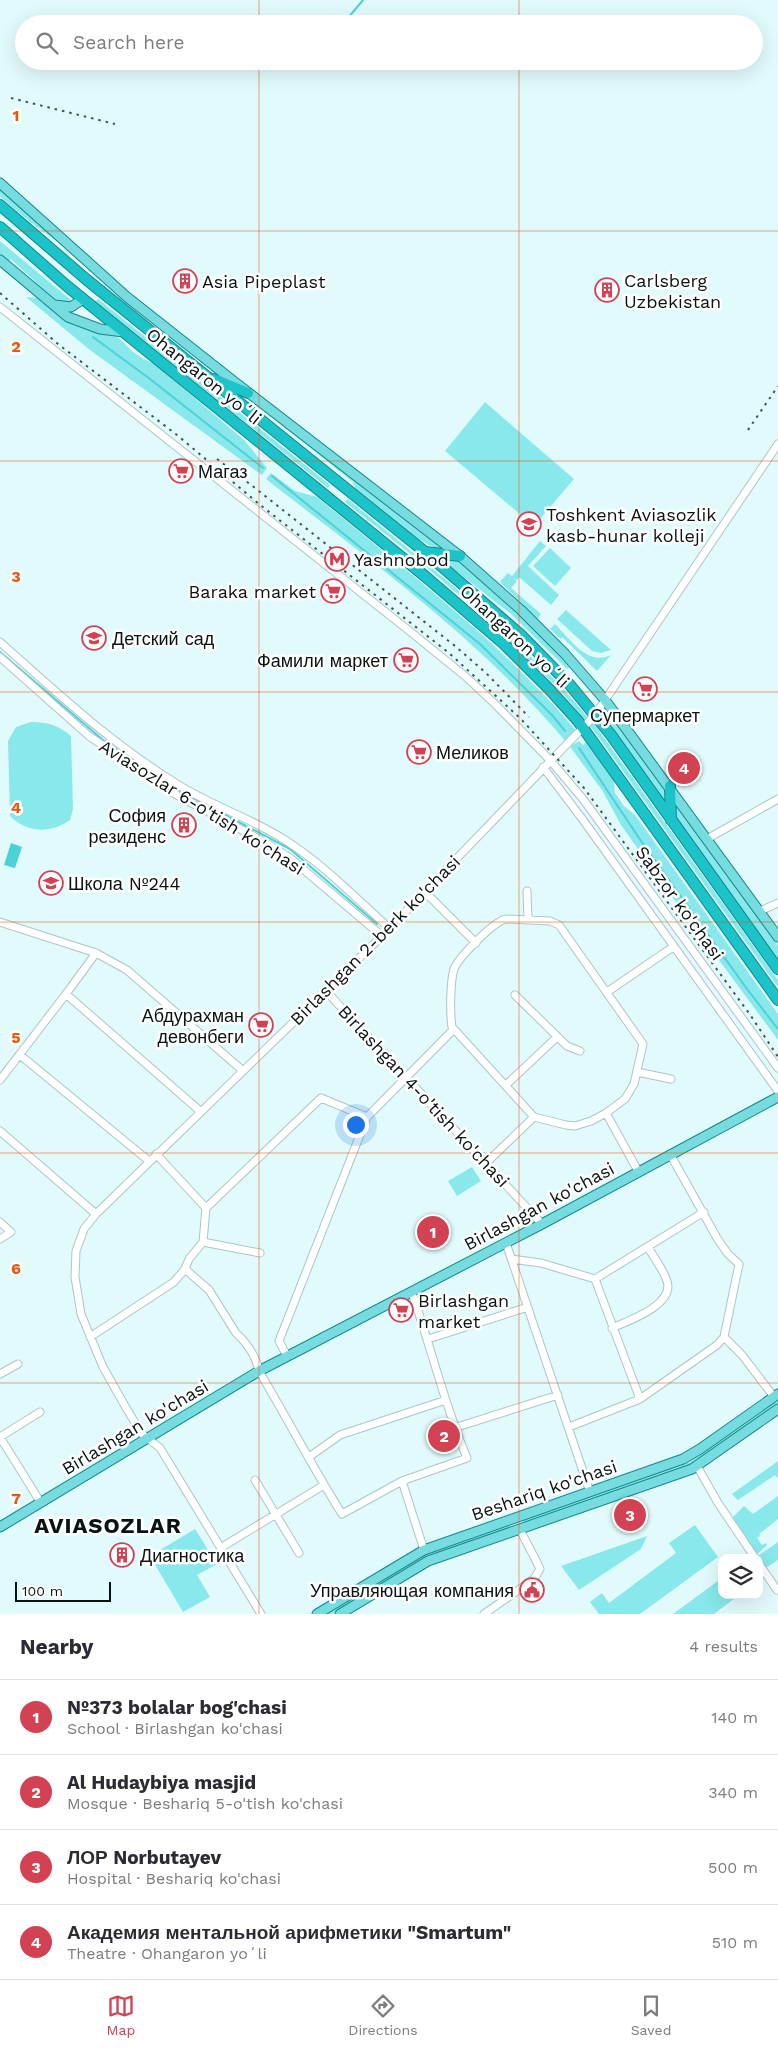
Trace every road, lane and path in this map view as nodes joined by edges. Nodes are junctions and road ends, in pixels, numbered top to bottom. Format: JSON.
{"nodes":[{"id":1,"x":0,"y":183,"type":"edge"},
{"id":2,"x":0,"y":205,"type":"edge"},
{"id":3,"x":0,"y":227,"type":"edge"},
{"id":4,"x":0,"y":260,"type":"edge"},
{"id":5,"x":87,"y":280,"type":"junction"},
{"id":6,"x":83,"y":298,"type":"junction"},
{"id":7,"x":50,"y":303,"type":"junction"},
{"id":8,"x":0,"y":307,"type":"edge"},
{"id":9,"x":124,"y":332,"type":"junction"},
{"id":10,"x":205,"y":375,"type":"junction"},
{"id":11,"x":248,"y":393,"type":"junction"},
{"id":12,"x":778,"y":444,"type":"edge"},
{"id":13,"x":774,"y":454,"type":"edge"},
{"id":14,"x":346,"y":489,"type":"junction"},
{"id":15,"x":342,"y":508,"type":"junction"},
{"id":16,"x":424,"y":552,"type":"junction"},
{"id":17,"x":460,"y":556,"type":"junction"},
{"id":18,"x":0,"y":642,"type":"edge"},
{"id":19,"x":0,"y":658,"type":"edge"},
{"id":20,"x":605,"y":700,"type":"junction"},
{"id":21,"x":595,"y":715,"type":"junction"},
{"id":22,"x":583,"y":728,"type":"junction"},
{"id":23,"x":108,"y":743,"type":"junction"},
{"id":24,"x":550,"y":760,"type":"junction"},
{"id":25,"x":543,"y":768,"type":"junction"},
{"id":26,"x":670,"y":786,"type":"junction"},
{"id":27,"x":778,"y":799,"type":"edge"},
{"id":28,"x":671,"y":821,"type":"junction"},
{"id":29,"x":707,"y":839,"type":"junction"},
{"id":30,"x":621,"y":850,"type":"junction"},
{"id":31,"x":294,"y":853,"type":"junction"},
{"id":32,"x":610,"y":858,"type":"junction"},
{"id":33,"x":527,"y":891,"type":"dead end"},
{"id":34,"x":425,"y":892,"type":"junction"},
{"id":35,"x":778,"y":903,"type":"edge"},
{"id":36,"x":760,"y":911,"type":"junction"},
{"id":37,"x":528,"y":919,"type":"junction"},
{"id":38,"x":0,"y":922,"type":"edge"},
{"id":39,"x":389,"y":928,"type":"junction"},
{"id":40,"x":382,"y":936,"type":"junction"},
{"id":41,"x":778,"y":937,"type":"edge"},
{"id":42,"x":476,"y":943,"type":"junction"},
{"id":43,"x":673,"y":946,"type":"junction"},
{"id":44,"x":96,"y":953,"type":"junction"},
{"id":45,"x":778,"y":969,"type":"edge"},
{"id":46,"x":326,"y":991,"type":"junction"},
{"id":47,"x":607,"y":992,"type":"junction"},
{"id":48,"x":66,"y":994,"type":"junction"},
{"id":49,"x":516,"y":995,"type":"dead end"},
{"id":50,"x":778,"y":1000,"type":"edge"},
{"id":51,"x":454,"y":1030,"type":"junction"},
{"id":52,"x":557,"y":1037,"type":"junction"},
{"id":53,"x":580,"y":1051,"type":"dead end"},
{"id":54,"x":20,"y":1055,"type":"junction"},
{"id":55,"x":778,"y":1068,"type":"edge"},
{"id":56,"x":242,"y":1070,"type":"junction"},
{"id":57,"x":637,"y":1072,"type":"junction"},
{"id":58,"x":406,"y":1077,"type":"junction"},
{"id":59,"x":671,"y":1079,"type":"dead end"},
{"id":60,"x":0,"y":1080,"type":"edge"},
{"id":61,"x":506,"y":1084,"type":"junction"},
{"id":62,"x":778,"y":1092,"type":"edge"},
{"id":63,"x":778,"y":1097,"type":"edge"},
{"id":64,"x":200,"y":1111,"type":"junction"},
{"id":65,"x":606,"y":1113,"type":"junction"},
{"id":66,"x":367,"y":1117,"type":"junction"},
{"id":67,"x":534,"y":1117,"type":"junction"},
{"id":68,"x":0,"y":1131,"type":"edge"},
{"id":69,"x":156,"y":1154,"type":"junction"},
{"id":70,"x":670,"y":1154,"type":"junction"},
{"id":71,"x":149,"y":1162,"type":"junction"},
{"id":72,"x":485,"y":1164,"type":"junction"},
{"id":73,"x":638,"y":1172,"type":"junction"},
{"id":74,"x":206,"y":1208,"type":"junction"},
{"id":75,"x":704,"y":1212,"type":"junction"},
{"id":76,"x":96,"y":1214,"type":"junction"},
{"id":77,"x":0,"y":1222,"type":"edge"},
{"id":78,"x":542,"y":1224,"type":"junction"},
{"id":79,"x":0,"y":1239,"type":"edge"},
{"id":80,"x":203,"y":1242,"type":"junction"},
{"id":81,"x":506,"y":1243,"type":"junction"},
{"id":82,"x":648,"y":1247,"type":"junction"},
{"id":83,"x":260,"y":1253,"type":"dead end"},
{"id":84,"x":511,"y":1259,"type":"junction"},
{"id":85,"x":185,"y":1269,"type":"junction"},
{"id":86,"x":595,"y":1279,"type":"junction"},
{"id":87,"x":412,"y":1293,"type":"junction"},
{"id":88,"x":528,"y":1307,"type":"junction"},
{"id":89,"x":612,"y":1328,"type":"junction"},
{"id":90,"x":90,"y":1337,"type":"junction"},
{"id":91,"x":724,"y":1337,"type":"junction"},
{"id":92,"x":428,"y":1339,"type":"junction"},
{"id":93,"x":287,"y":1356,"type":"junction"},
{"id":94,"x":18,"y":1364,"type":"dead end"},
{"id":95,"x":259,"y":1371,"type":"junction"},
{"id":96,"x":0,"y":1374,"type":"edge"},
{"id":97,"x":558,"y":1396,"type":"junction"},
{"id":98,"x":776,"y":1396,"type":"edge"},
{"id":99,"x":640,"y":1399,"type":"junction"},
{"id":100,"x":446,"y":1400,"type":"junction"},
{"id":101,"x":778,"y":1409,"type":"edge"},
{"id":102,"x":40,"y":1412,"type":"dead end"},
{"id":103,"x":569,"y":1427,"type":"junction"},
{"id":104,"x":454,"y":1428,"type":"junction"},
{"id":105,"x":0,"y":1437,"type":"edge"},
{"id":106,"x":149,"y":1439,"type":"junction"},
{"id":107,"x":310,"y":1457,"type":"junction"},
{"id":108,"x":698,"y":1466,"type":"junction"},
{"id":109,"x":256,"y":1480,"type":"dead end"},
{"id":110,"x":402,"y":1481,"type":"junction"},
{"id":111,"x":324,"y":1485,"type":"junction"},
{"id":112,"x":590,"y":1492,"type":"junction"},
{"id":113,"x":41,"y":1502,"type":"junction"},
{"id":114,"x":276,"y":1513,"type":"junction"},
{"id":115,"x":516,"y":1517,"type":"junction"},
{"id":116,"x":0,"y":1527,"type":"edge"},
{"id":117,"x":520,"y":1529,"type":"junction"},
{"id":118,"x":222,"y":1547,"type":"junction"},
{"id":119,"x":424,"y":1550,"type":"junction"},
{"id":120,"x":299,"y":1552,"type":"dead end"},
{"id":121,"x":752,"y":1554,"type":"edge"},
{"id":122,"x":763,"y":1570,"type":"edge"},
{"id":123,"x":777,"y":1590,"type":"edge"},
{"id":124,"x":262,"y":1614,"type":"edge"},
{"id":125,"x":317,"y":1614,"type":"edge"},
{"id":126,"x":340,"y":1614,"type":"edge"},
{"id":127,"x":484,"y":1614,"type":"edge"}],
"edges":[{"from":1,"to":11,"type":"main road","name":"Ohangaron yoʻli"},
{"from":2,"to":5,"type":"highway","name":"Ohangaron yoʻli"},
{"from":3,"to":6,"type":"highway","name":"Ohangaron yoʻli"},
{"from":4,"to":7,"type":"main road"},
{"from":5,"to":6,"type":"highway"},
{"from":5,"to":10,"type":"highway","name":"Ohangaron yoʻli"},
{"from":6,"to":7,"type":"main road"},
{"from":6,"to":9,"type":"highway","name":"Ohangaron yoʻli"},
{"from":7,"to":9,"type":"main road"},
{"from":8,"to":24,"type":"street","name":"Sabzor ko'chasi"},
{"from":9,"to":15,"type":"highway","name":"Ohangaron yoʻli"},
{"from":10,"to":11,"type":"highway"},
{"from":10,"to":14,"type":"highway","name":"Ohangaron yoʻli"},
{"from":11,"to":17,"type":"main road","name":"Ohangaron yoʻli"},
{"from":12,"to":13,"type":"street","name":"Birlashgan 2-berk ko'chasi"},
{"from":13,"to":20,"type":"street","name":"Birlashgan 2-berk ko'chasi"},
{"from":14,"to":15,"type":"highway"},
{"from":14,"to":16,"type":"highway","name":"Ohangaron yoʻli"},
{"from":15,"to":22,"type":"highway","name":"Ohangaron yoʻli"},
{"from":16,"to":17,"type":"highway"},
{"from":16,"to":21,"type":"highway","name":"Ohangaron yoʻli"},
{"from":17,"to":20,"type":"main road","name":"Ohangaron yoʻli"},
{"from":18,"to":23,"type":"street","name":"Aviasozlar 6-o'tish ko'chasi"},
{"from":19,"to":23,"type":"street","name":"Aviasozlar 6-o'tish ko'chasi"},
{"from":20,"to":21,"type":"street","name":"Birlashgan 2-berk ko'chasi"},
{"from":20,"to":26,"type":"main road","name":"Ohangaron yoʻli"},
{"from":21,"to":22,"type":"street","name":"Birlashgan 2-berk ko'chasi"},
{"from":21,"to":28,"type":"highway","name":"Ohangaron yoʻli"},
{"from":22,"to":24,"type":"street","name":"Birlashgan 2-berk ko'chasi"},
{"from":22,"to":50,"type":"highway","name":"Ohangaron yoʻli"},
{"from":23,"to":31,"type":"street","name":"Aviasozlar 6-o'tish ko'chasi"},
{"from":23,"to":31,"type":"street","name":"Aviasozlar 6-o'tish ko'chasi"},
{"from":24,"to":25,"type":"street","name":"Birlashgan 2-berk ko'chasi"},
{"from":24,"to":30,"type":"street","name":"Sabzor ko'chasi"},
{"from":25,"to":32,"type":"street"},
{"from":25,"to":34,"type":"street","name":"Birlashgan 2-berk ko'chasi"},
{"from":26,"to":28,"type":"highway"},
{"from":26,"to":29,"type":"main road","name":"Ohangaron yoʻli"},
{"from":27,"to":29,"type":"street"},
{"from":28,"to":45,"type":"highway","name":"Ohangaron yoʻli"},
{"from":29,"to":36,"type":"main road","name":"Ohangaron yoʻli"},
{"from":30,"to":32,"type":"street"},
{"from":30,"to":55,"type":"street","name":"Sabzor ko'chasi"},
{"from":31,"to":39,"type":"street","name":"Aviasozlar 6-o'tish ko'chasi"},
{"from":31,"to":40,"type":"street","name":"Aviasozlar 6-o'tish ko'chasi"},
{"from":32,"to":43,"type":"street"},
{"from":33,"to":37,"type":"street"},
{"from":34,"to":39,"type":"street","name":"Birlashgan 2-berk ko'chasi"},
{"from":34,"to":42,"type":"street"},
{"from":35,"to":36,"type":"street"},
{"from":36,"to":41,"type":"main road","name":"Ohangaron yoʻli"},
{"from":37,"to":42,"type":"street"},
{"from":37,"to":47,"type":"street"},
{"from":38,"to":44,"type":"street"},
{"from":39,"to":40,"type":"street","name":"Birlashgan 2-berk ko'chasi"},
{"from":40,"to":46,"type":"street","name":"Birlashgan 2-berk ko'chasi"},
{"from":42,"to":51,"type":"street"},
{"from":43,"to":47,"type":"street"},
{"from":43,"to":62,"type":"street"},
{"from":44,"to":48,"type":"street"},
{"from":44,"to":56,"type":"street"},
{"from":46,"to":56,"type":"street","name":"Birlashgan 2-berk ko'chasi"},
{"from":46,"to":58,"type":"street","name":"Birlashgan 4-o'tish ko'chasi"},
{"from":47,"to":57,"type":"street"},
{"from":48,"to":54,"type":"street"},
{"from":48,"to":64,"type":"street"},
{"from":49,"to":52,"type":"street"},
{"from":51,"to":58,"type":"street"},
{"from":51,"to":61,"type":"street"},
{"from":52,"to":53,"type":"street"},
{"from":52,"to":61,"type":"street"},
{"from":54,"to":60,"type":"street"},
{"from":54,"to":71,"type":"street"},
{"from":56,"to":64,"type":"street","name":"Birlashgan 2-berk ko'chasi"},
{"from":57,"to":59,"type":"street"},
{"from":57,"to":65,"type":"street"},
{"from":58,"to":66,"type":"street"},
{"from":58,"to":72,"type":"street","name":"Birlashgan 4-o'tish ko'chasi"},
{"from":61,"to":67,"type":"street"},
{"from":63,"to":70,"type":"main road","name":"Birlashgan ko'chasi"},
{"from":64,"to":69,"type":"street","name":"Birlashgan 2-berk ko'chasi"},
{"from":65,"to":67,"type":"street"},
{"from":65,"to":73,"type":"street"},
{"from":66,"to":74,"type":"street"},
{"from":66,"to":93,"type":"street"},
{"from":67,"to":72,"type":"street"},
{"from":68,"to":76,"type":"street"},
{"from":69,"to":71,"type":"street","name":"Birlashgan 2-berk ko'chasi"},
{"from":69,"to":74,"type":"street"},
{"from":70,"to":73,"type":"main road","name":"Birlashgan ko'chasi"},
{"from":70,"to":75,"type":"street"},
{"from":71,"to":76,"type":"street","name":"Birlashgan 2-berk ko'chasi"},
{"from":72,"to":78,"type":"street","name":"Birlashgan 4-o'tish ko'chasi"},
{"from":73,"to":78,"type":"main road","name":"Birlashgan ko'chasi"},
{"from":74,"to":80,"type":"street"},
{"from":75,"to":82,"type":"street"},
{"from":75,"to":91,"type":"street"},
{"from":76,"to":90,"type":"street","name":"Birlashgan 2-berk ko'chasi"},
{"from":77,"to":79,"type":"street"},
{"from":78,"to":81,"type":"main road","name":"Birlashgan ko'chasi"},
{"from":80,"to":83,"type":"street"},
{"from":80,"to":85,"type":"street"},
{"from":81,"to":84,"type":"street"},
{"from":81,"to":87,"type":"main road","name":"Birlashgan ko'chasi"},
{"from":82,"to":86,"type":"street"},
{"from":82,"to":89,"type":"street"},
{"from":84,"to":86,"type":"street"},
{"from":84,"to":88,"type":"street"},
{"from":85,"to":90,"type":"street"},
{"from":85,"to":95,"type":"street"},
{"from":86,"to":89,"type":"street"},
{"from":87,"to":92,"type":"street"},
{"from":87,"to":93,"type":"main road","name":"Birlashgan ko'chasi"},
{"from":88,"to":92,"type":"street"},
{"from":88,"to":97,"type":"street"},
{"from":89,"to":99,"type":"street"},
{"from":90,"to":106,"type":"street","name":"Birlashgan 2-berk ko'chasi"},
{"from":91,"to":98,"type":"street"},
{"from":91,"to":99,"type":"street"},
{"from":92,"to":100,"type":"street"},
{"from":93,"to":95,"type":"main road","name":"Birlashgan ko'chasi"},
{"from":94,"to":96,"type":"street"},
{"from":95,"to":106,"type":"main road","name":"Birlashgan ko'chasi"},
{"from":95,"to":107,"type":"street"},
{"from":97,"to":103,"type":"street"},
{"from":97,"to":104,"type":"street"},
{"from":98,"to":112,"type":"main road","name":"Beshariq ko'chasi"},
{"from":99,"to":103,"type":"street"},
{"from":100,"to":104,"type":"street"},
{"from":100,"to":107,"type":"street"},
{"from":101,"to":108,"type":"main road","name":"Beshariq ko'chasi"},
{"from":102,"to":105,"type":"street"},
{"from":103,"to":112,"type":"street"},
{"from":104,"to":110,"type":"street"},
{"from":105,"to":113,"type":"street"},
{"from":106,"to":113,"type":"main road","name":"Birlashgan ko'chasi"},
{"from":106,"to":118,"type":"street","name":"Birlashgan 2-berk ko'chasi"},
{"from":107,"to":111,"type":"street"},
{"from":108,"to":117,"type":"main road","name":"Beshariq ko'chasi"},
{"from":108,"to":121,"type":"street"},
{"from":109,"to":114,"type":"street"},
{"from":110,"to":111,"type":"street"},
{"from":110,"to":119,"type":"street"},
{"from":111,"to":114,"type":"street"},
{"from":112,"to":115,"type":"main road","name":"Beshariq ko'chasi"},
{"from":113,"to":116,"type":"main road","name":"Birlashgan ko'chasi"},
{"from":114,"to":118,"type":"street"},
{"from":114,"to":120,"type":"street"},
{"from":115,"to":117,"type":"main road"},
{"from":115,"to":119,"type":"main road","name":"Beshariq ko'chasi"},
{"from":117,"to":126,"type":"main road","name":"Beshariq ko'chasi"},
{"from":117,"to":127,"type":"street"},
{"from":118,"to":124,"type":"street","name":"Birlashgan 2-berk ko'chasi"},
{"from":119,"to":125,"type":"main road","name":"Beshariq ko'chasi"},
{"from":122,"to":123,"type":"street"}]}
